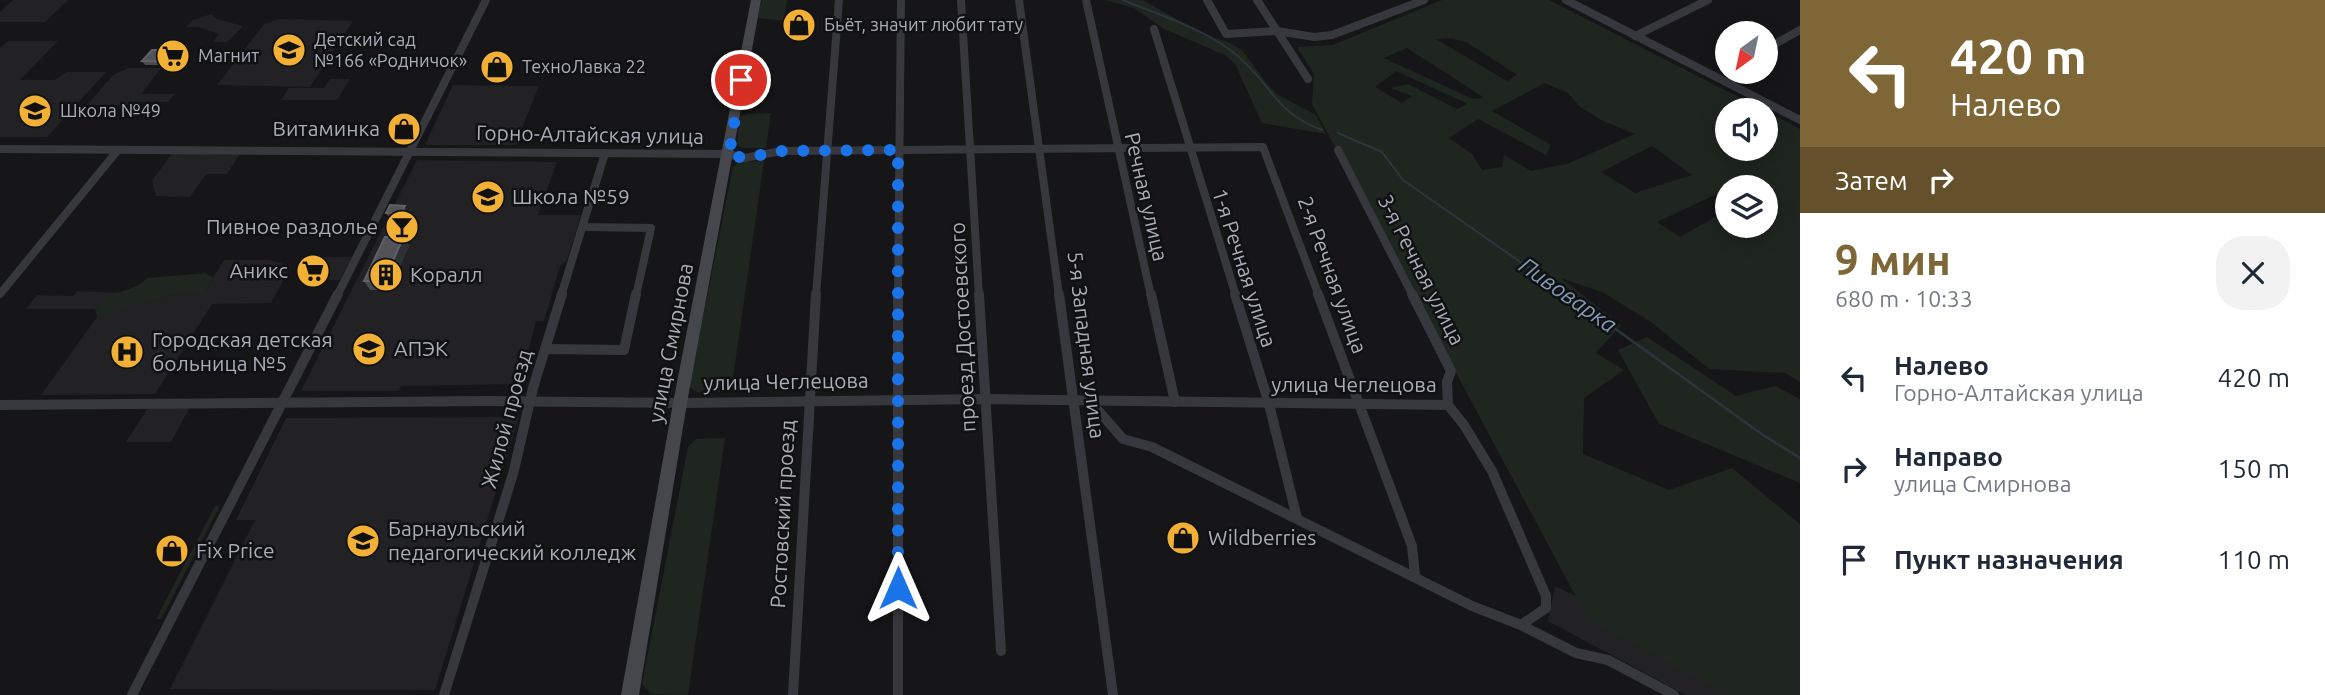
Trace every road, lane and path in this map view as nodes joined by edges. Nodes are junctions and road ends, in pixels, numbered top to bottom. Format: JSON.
{"nodes":[{"id":1,"x":486,"y":0,"type":"edge"},
{"id":2,"x":756,"y":0,"type":"edge"},
{"id":3,"x":839,"y":0,"type":"edge"},
{"id":4,"x":901,"y":0,"type":"edge"},
{"id":5,"x":961,"y":0,"type":"edge"},
{"id":6,"x":1019,"y":0,"type":"edge"},
{"id":7,"x":1086,"y":0,"type":"edge"},
{"id":8,"x":1208,"y":0,"type":"edge"},
{"id":9,"x":1257,"y":0,"type":"edge"},
{"id":10,"x":1424,"y":0,"type":"edge"},
{"id":11,"x":1566,"y":0,"type":"edge"},
{"id":12,"x":1708,"y":0,"type":"edge"},
{"id":13,"x":1154,"y":29,"type":"dead end"},
{"id":14,"x":1800,"y":30,"type":"edge"},
{"id":15,"x":1278,"y":31,"type":"junction"},
{"id":16,"x":1635,"y":36,"type":"junction"},
{"id":17,"x":1778,"y":42,"type":"edge"},
{"id":18,"x":1715,"y":77,"type":"edge"},
{"id":19,"x":1308,"y":79,"type":"dead end"},
{"id":20,"x":1729,"y":84,"type":"edge"},
{"id":21,"x":1800,"y":111,"type":"edge"},
{"id":22,"x":1796,"y":118,"type":"edge"},
{"id":23,"x":1263,"y":147,"type":"joint"},
{"id":24,"x":1188,"y":148,"type":"junction"},
{"id":25,"x":0,"y":149,"type":"edge"},
{"id":26,"x":118,"y":150,"type":"junction"},
{"id":27,"x":412,"y":150,"type":"junction"},
{"id":28,"x":898,"y":150,"type":"junction"},
{"id":29,"x":970,"y":150,"type":"junction"},
{"id":30,"x":1041,"y":150,"type":"junction"},
{"id":31,"x":1117,"y":150,"type":"junction"},
{"id":32,"x":1338,"y":150,"type":"dead end"},
{"id":33,"x":829,"y":152,"type":"junction"},
{"id":34,"x":605,"y":153,"type":"junction"},
{"id":35,"x":729,"y":155,"type":"junction"},
{"id":36,"x":583,"y":227,"type":"junction"},
{"id":37,"x":0,"y":294,"type":"edge"},
{"id":38,"x":545,"y":349,"type":"junction"},
{"id":39,"x":985,"y":399,"type":"junction"},
{"id":40,"x":808,"y":400,"type":"junction"},
{"id":41,"x":898,"y":400,"type":"junction"},
{"id":42,"x":1089,"y":400,"type":"junction"},
{"id":43,"x":530,"y":401,"type":"junction"},
{"id":44,"x":1073,"y":401,"type":"junction"},
{"id":45,"x":1175,"y":402,"type":"junction"},
{"id":46,"x":281,"y":403,"type":"junction"},
{"id":47,"x":680,"y":403,"type":"junction"},
{"id":48,"x":1269,"y":404,"type":"junction"},
{"id":49,"x":1358,"y":404,"type":"junction"},
{"id":50,"x":0,"y":405,"type":"edge"},
{"id":51,"x":1448,"y":405,"type":"junction"},
{"id":52,"x":1297,"y":518,"type":"junction"},
{"id":53,"x":1415,"y":576,"type":"junction"},
{"id":54,"x":1521,"y":625,"type":"junction"},
{"id":55,"x":1001,"y":652,"type":"dead end"},
{"id":56,"x":132,"y":695,"type":"edge"},
{"id":57,"x":444,"y":695,"type":"edge"},
{"id":58,"x":630,"y":695,"type":"edge"},
{"id":59,"x":793,"y":695,"type":"edge"},
{"id":60,"x":898,"y":695,"type":"edge"},
{"id":61,"x":1113,"y":695,"type":"edge"},
{"id":62,"x":1674,"y":695,"type":"edge"}],
"edges":[{"from":1,"to":27,"type":"street"},
{"from":2,"to":35,"type":"street","name":"улица Смирнова"},
{"from":3,"to":33,"type":"street","name":"Ростовский проезд"},
{"from":4,"to":28,"type":"street"},
{"from":5,"to":29,"type":"street","name":"проезд Достоевского"},
{"from":6,"to":30,"type":"street","name":"5-я Западная улица"},
{"from":7,"to":31,"type":"street","name":"Речная улица"},
{"from":8,"to":15,"type":"street"},
{"from":9,"to":15,"type":"street"},
{"from":10,"to":15,"type":"street"},
{"from":11,"to":16,"type":"street"},
{"from":12,"to":16,"type":"street"},
{"from":13,"to":24,"type":"street","name":"1-я Речная улица"},
{"from":14,"to":17,"type":"street"},
{"from":15,"to":19,"type":"street"},
{"from":16,"to":18,"type":"street"},
{"from":20,"to":22,"type":"street"},
{"from":21,"to":22,"type":"street"},
{"from":23,"to":24,"type":"street","name":"Горно-Алтайская улица"},
{"from":23,"to":49,"type":"street","name":"2-я Речная улица"},
{"from":24,"to":31,"type":"street","name":"Горно-Алтайская улица"},
{"from":24,"to":48,"type":"street","name":"1-я Речная улица"},
{"from":25,"to":26,"type":"street","name":"Горно-Алтайская улица"},
{"from":26,"to":27,"type":"street","name":"Горно-Алтайская улица"},
{"from":26,"to":37,"type":"street"},
{"from":27,"to":34,"type":"street","name":"Горно-Алтайская улица"},
{"from":27,"to":46,"type":"street"},
{"from":28,"to":29,"type":"street","name":"Горно-Алтайская улица"},
{"from":28,"to":33,"type":"street","name":"Горно-Алтайская улица"},
{"from":28,"to":41,"type":"street"},
{"from":29,"to":30,"type":"street","name":"Горно-Алтайская улица"},
{"from":29,"to":39,"type":"street","name":"проезд Достоевского"},
{"from":30,"to":31,"type":"street","name":"Горно-Алтайская улица"},
{"from":30,"to":44,"type":"street","name":"5-я Западная улица"},
{"from":31,"to":45,"type":"street","name":"Речная улица"},
{"from":32,"to":51,"type":"street","name":"3-я Речная улица"},
{"from":33,"to":35,"type":"street","name":"Горно-Алтайская улица"},
{"from":33,"to":40,"type":"street","name":"Ростовский проезд"},
{"from":34,"to":35,"type":"street","name":"Горно-Алтайская улица"},
{"from":34,"to":36,"type":"street","name":"Жилой проезд"},
{"from":35,"to":47,"type":"street","name":"улица Смирнова"},
{"from":36,"to":38,"type":"street","name":"Жилой проезд"},
{"from":36,"to":38,"type":"street"},
{"from":38,"to":43,"type":"street","name":"Жилой проезд"},
{"from":39,"to":41,"type":"street","name":"улица Чеглецова"},
{"from":39,"to":44,"type":"street","name":"улица Чеглецова"},
{"from":39,"to":55,"type":"street","name":"проезд Достоевского"},
{"from":40,"to":41,"type":"street","name":"улица Чеглецова"},
{"from":40,"to":47,"type":"street","name":"улица Чеглецова"},
{"from":40,"to":59,"type":"street","name":"Ростовский проезд"},
{"from":41,"to":60,"type":"street"},
{"from":42,"to":44,"type":"street","name":"улица Чеглецова"},
{"from":42,"to":45,"type":"street","name":"улица Чеглецова"},
{"from":42,"to":52,"type":"street"},
{"from":43,"to":46,"type":"street","name":"улица Чеглецова"},
{"from":43,"to":47,"type":"street","name":"улица Чеглецова"},
{"from":43,"to":57,"type":"street","name":"Жилой проезд"},
{"from":44,"to":61,"type":"street","name":"5-я Западная улица"},
{"from":45,"to":48,"type":"street","name":"улица Чеглецова"},
{"from":46,"to":50,"type":"street","name":"улица Чеглецова"},
{"from":46,"to":56,"type":"street"},
{"from":47,"to":58,"type":"street","name":"улица Смирнова"},
{"from":48,"to":49,"type":"street","name":"улица Чеглецова"},
{"from":48,"to":52,"type":"street","name":"1-я Речная улица"},
{"from":49,"to":51,"type":"street","name":"улица Чеглецова"},
{"from":49,"to":53,"type":"street","name":"2-я Речная улица"},
{"from":51,"to":54,"type":"street"},
{"from":52,"to":53,"type":"street"},
{"from":53,"to":54,"type":"street"},
{"from":54,"to":62,"type":"street"}]}
